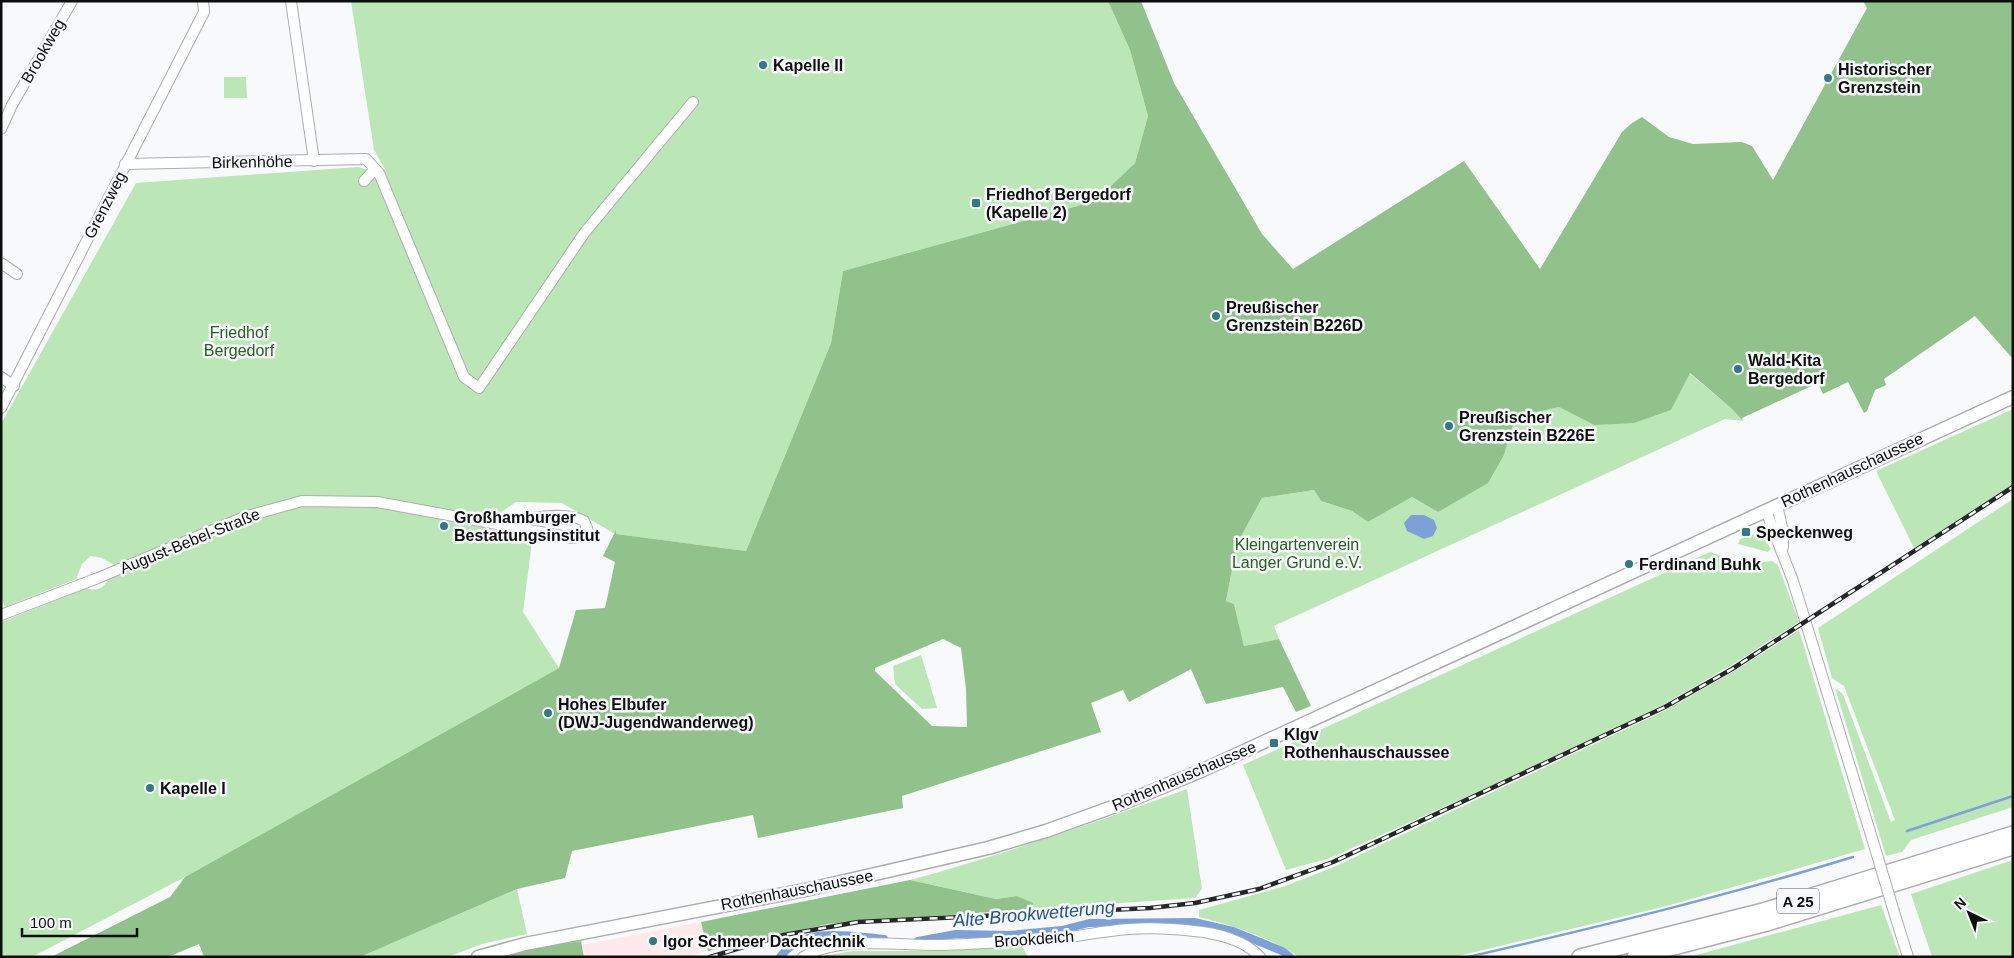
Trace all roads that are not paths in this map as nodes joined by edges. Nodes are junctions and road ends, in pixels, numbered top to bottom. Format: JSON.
{"nodes":[{"id":1,"x":72,"y":1,"type":"edge"},
{"id":2,"x":203,"y":1,"type":"edge"},
{"id":3,"x":291,"y":1,"type":"edge"},
{"id":4,"x":694,"y":102,"type":"dead end"},
{"id":5,"x":1,"y":129,"type":"edge"},
{"id":6,"x":314,"y":161,"type":"junction"},
{"id":7,"x":125,"y":164,"type":"junction"},
{"id":8,"x":376,"y":169,"type":"junction"},
{"id":9,"x":364,"y":181,"type":"dead end"},
{"id":10,"x":1,"y":263,"type":"edge"},
{"id":11,"x":17,"y":274,"type":"dead end"},
{"id":12,"x":1,"y":377,"type":"edge"},
{"id":13,"x":14,"y":386,"type":"junction"},
{"id":14,"x":2013,"y":397,"type":"edge"},
{"id":15,"x":1,"y":408,"type":"edge"},
{"id":16,"x":1771,"y":508,"type":"junction"},
{"id":17,"x":503,"y":524,"type":"junction"},
{"id":18,"x":1,"y":615,"type":"edge"},
{"id":19,"x":2013,"y":834,"type":"edge"},
{"id":20,"x":2013,"y":847,"type":"edge"},
{"id":21,"x":478,"y":957,"type":"edge"},
{"id":22,"x":803,"y":957,"type":"edge"},
{"id":23,"x":1260,"y":957,"type":"edge"},
{"id":24,"x":1580,"y":957,"type":"edge"},
{"id":25,"x":1635,"y":957,"type":"edge"},
{"id":26,"x":1908,"y":957,"type":"edge"}],
"edges":[{"from":1,"to":5,"type":"street","name":"Brookweg"},
{"from":2,"to":7,"type":"street","name":"Grenzweg"},
{"from":3,"to":6,"type":"street"},
{"from":4,"to":8,"type":"street"},
{"from":6,"to":7,"type":"street","name":"Birkenhöhe"},
{"from":6,"to":8,"type":"street","name":"Birkenhöhe"},
{"from":7,"to":13,"type":"street","name":"Grenzweg"},
{"from":8,"to":9,"type":"street"},
{"from":10,"to":11,"type":"street"},
{"from":12,"to":13,"type":"street"},
{"from":13,"to":15,"type":"street","name":"Grenzweg"},
{"from":14,"to":16,"type":"main road","name":"Rothenhauschaussee"},
{"from":16,"to":21,"type":"main road","name":"Rothenhauschaussee"},
{"from":16,"to":26,"type":"street","bridge":true},
{"from":17,"to":17,"type":"street","name":"August-Bebel-Straße"},
{"from":17,"to":18,"type":"street","name":"August-Bebel-Straße"},
{"from":19,"to":24,"type":"highway","number":"A 25"},
{"from":20,"to":25,"type":"highway","number":"A 25"},
{"from":22,"to":23,"type":"street","name":"Brookdeich"}]}
